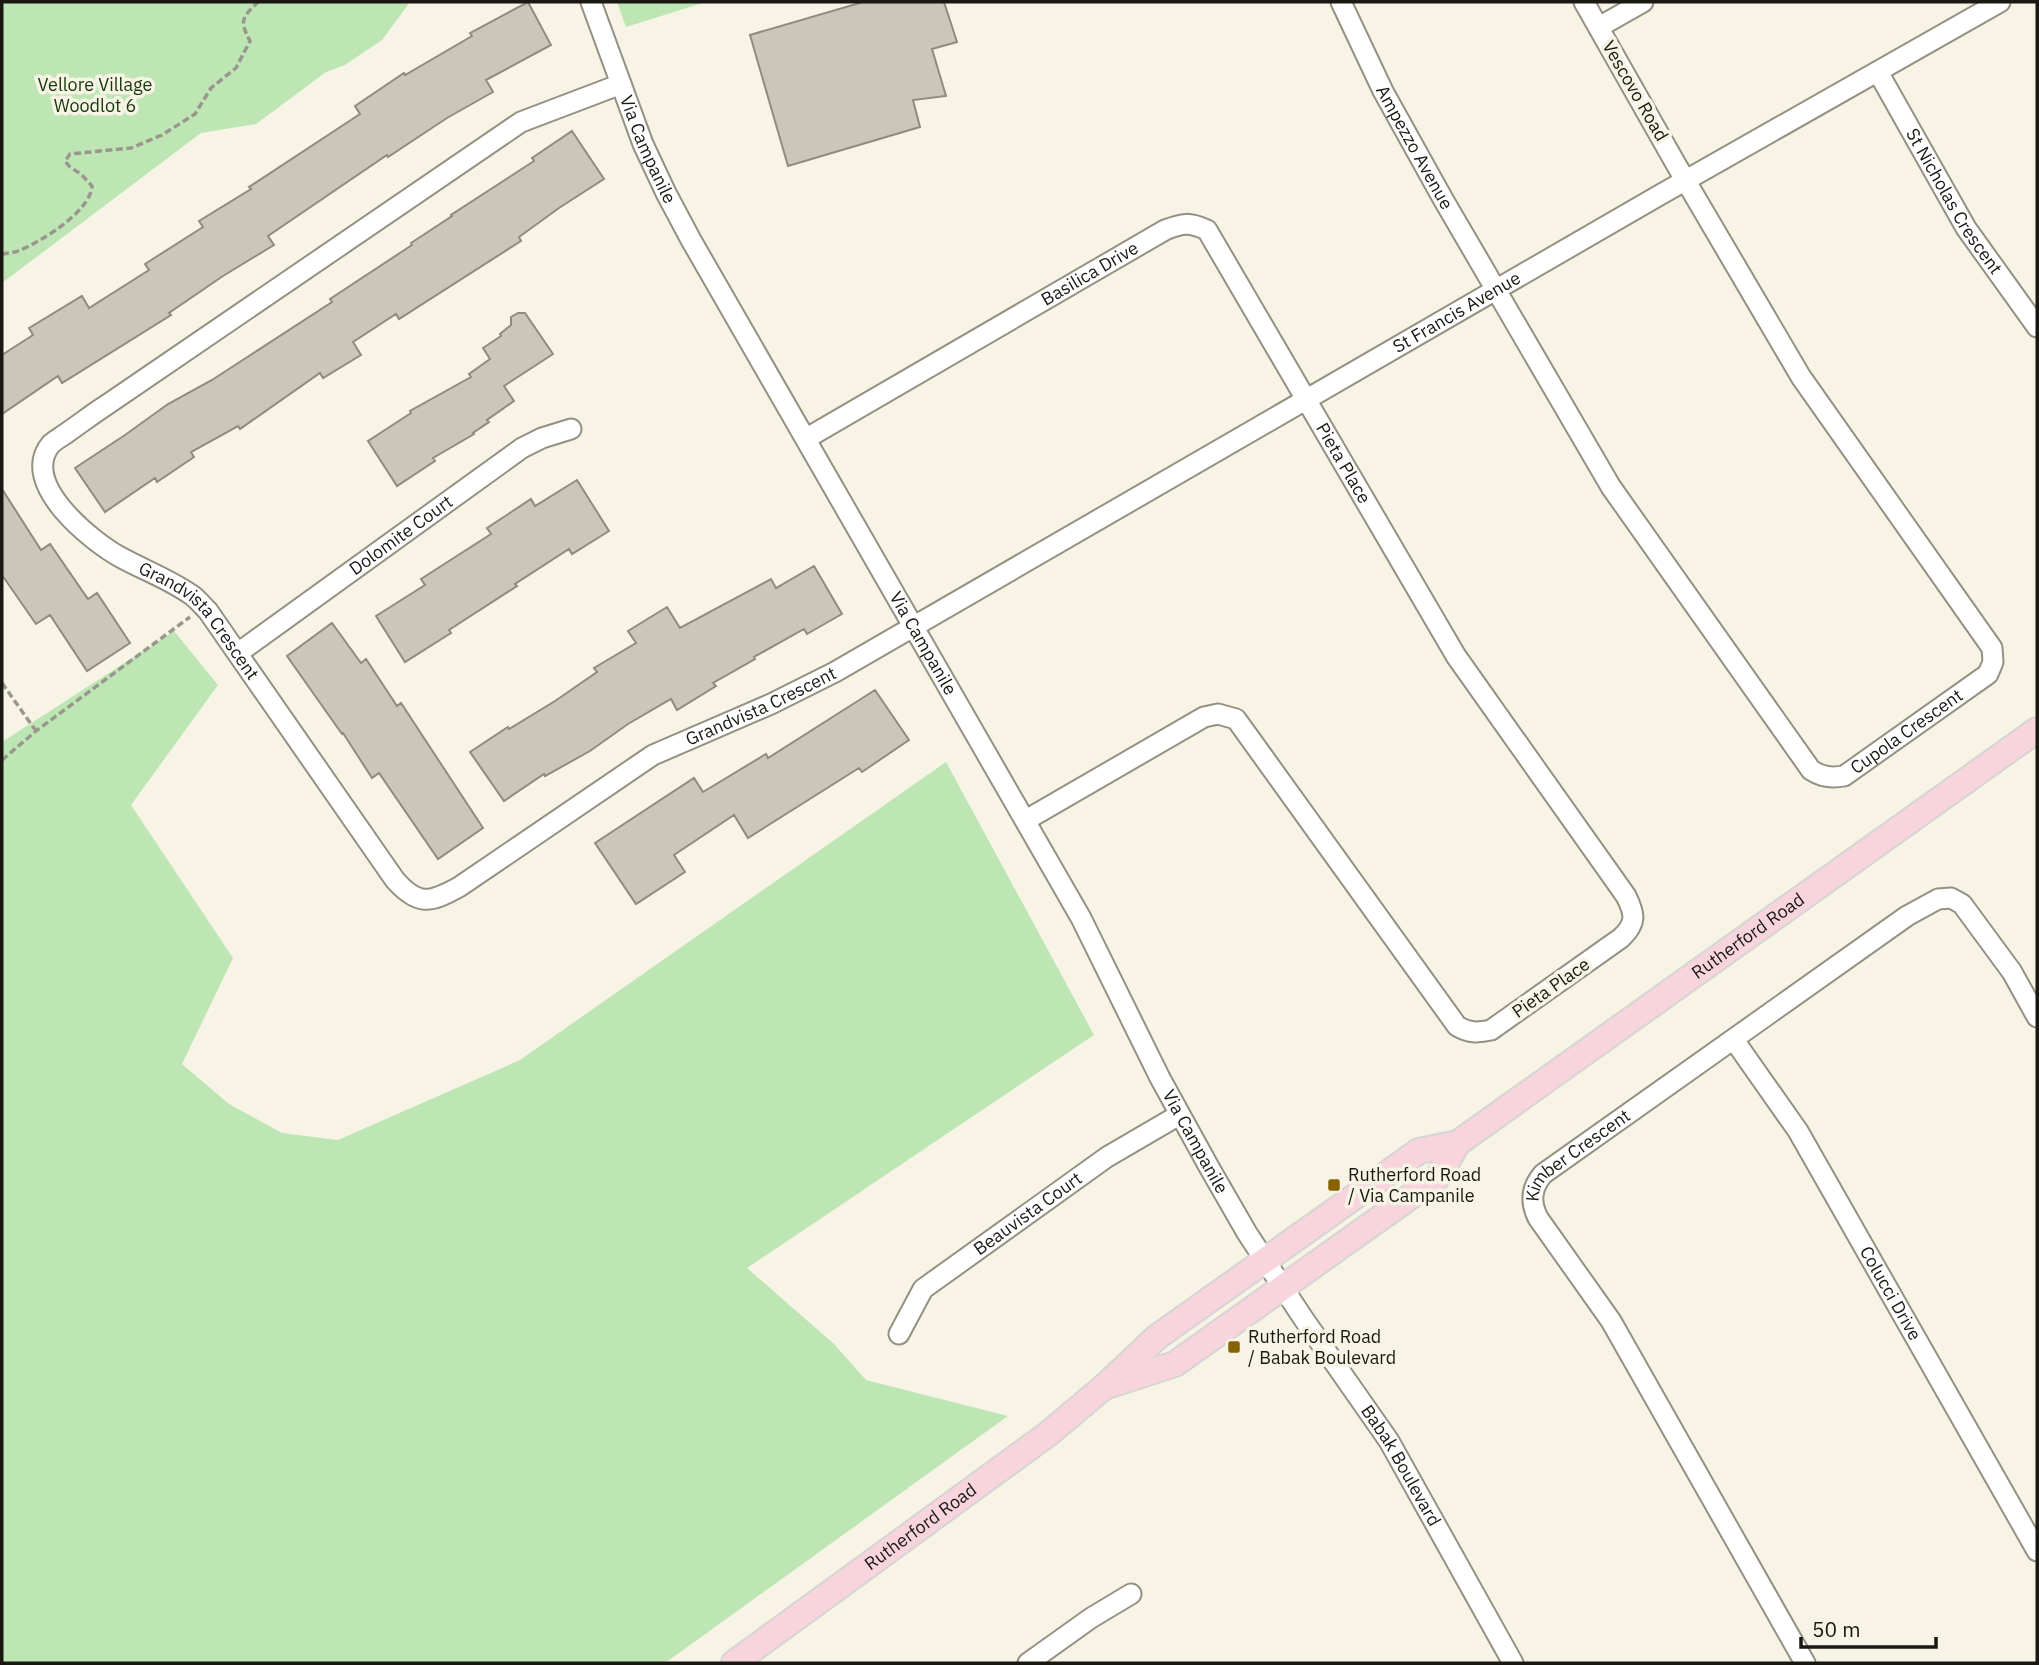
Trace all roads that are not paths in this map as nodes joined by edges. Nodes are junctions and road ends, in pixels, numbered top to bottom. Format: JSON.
{"nodes":[{"id":1,"x":591,"y":2,"type":"edge"},
{"id":2,"x":1341,"y":2,"type":"edge"},
{"id":3,"x":1584,"y":2,"type":"edge"},
{"id":4,"x":1643,"y":2,"type":"edge"},
{"id":5,"x":2000,"y":2,"type":"edge"},
{"id":6,"x":1599,"y":27,"type":"junction"},
{"id":7,"x":1878,"y":72,"type":"junction"},
{"id":8,"x":621,"y":84,"type":"junction"},
{"id":9,"x":1686,"y":180,"type":"junction"},
{"id":10,"x":1497,"y":290,"type":"junction"},
{"id":11,"x":2037,"y":327,"type":"edge"},
{"id":12,"x":1307,"y":398,"type":"junction"},
{"id":13,"x":571,"y":429,"type":"dead end"},
{"id":14,"x":807,"y":438,"type":"junction"},
{"id":15,"x":914,"y":626,"type":"junction"},
{"id":16,"x":239,"y":653,"type":"junction"},
{"id":17,"x":2037,"y":730,"type":"edge"},
{"id":18,"x":1026,"y":820,"type":"junction"},
{"id":19,"x":2037,"y":1017,"type":"edge"},
{"id":20,"x":1734,"y":1040,"type":"junction"},
{"id":21,"x":1179,"y":1115,"type":"junction"},
{"id":22,"x":1275,"y":1274,"type":"junction"},
{"id":23,"x":899,"y":1334,"type":"dead end"},
{"id":24,"x":2037,"y":1551,"type":"edge"},
{"id":25,"x":1131,"y":1594,"type":"dead end"},
{"id":26,"x":734,"y":1663,"type":"edge"},
{"id":27,"x":1028,"y":1663,"type":"edge"},
{"id":28,"x":1513,"y":1663,"type":"edge"},
{"id":29,"x":1805,"y":1663,"type":"edge"}],
"edges":[{"from":1,"to":8,"type":"street","name":"Via Campanile"},
{"from":2,"to":10,"type":"street","name":"Ampezzo Avenue"},
{"from":3,"to":6,"type":"street","name":"Vescovo Road"},
{"from":4,"to":6,"type":"street"},
{"from":5,"to":7,"type":"street","name":"St Francis Avenue"},
{"from":6,"to":9,"type":"street","name":"Vescovo Road"},
{"from":7,"to":9,"type":"street","name":"St Francis Avenue"},
{"from":7,"to":11,"type":"street","name":"St Nicholas Crescent"},
{"from":8,"to":14,"type":"street","name":"Via Campanile"},
{"from":8,"to":16,"type":"street","name":"Grandvista Crescent"},
{"from":9,"to":10,"type":"street","name":"St Francis Avenue"},
{"from":9,"to":10,"type":"street","name":"Cupola Crescent"},
{"from":10,"to":12,"type":"street","name":"St Francis Avenue"},
{"from":12,"to":14,"type":"street","name":"Basilica Drive"},
{"from":12,"to":15,"type":"street","name":"St Francis Avenue"},
{"from":12,"to":18,"type":"street","name":"Pieta Place"},
{"from":13,"to":16,"type":"street","name":"Dolomite Court"},
{"from":14,"to":15,"type":"street","name":"Via Campanile"},
{"from":15,"to":16,"type":"street","name":"Grandvista Crescent"},
{"from":15,"to":18,"type":"street","name":"Via Campanile"},
{"from":17,"to":22,"type":"main road","name":"Rutherford Road"},
{"from":18,"to":21,"type":"street","name":"Via Campanile"},
{"from":19,"to":20,"type":"street","name":"Kimber Crescent"},
{"from":20,"to":24,"type":"street","name":"Colucci Drive"},
{"from":20,"to":29,"type":"street","name":"Kimber Crescent"},
{"from":21,"to":22,"type":"street","name":"Via Campanile"},
{"from":21,"to":23,"type":"street","name":"Beauvista Court"},
{"from":22,"to":26,"type":"main road","name":"Rutherford Road"},
{"from":22,"to":28,"type":"street","name":"Babak Boulevard"},
{"from":25,"to":27,"type":"street"}]}
